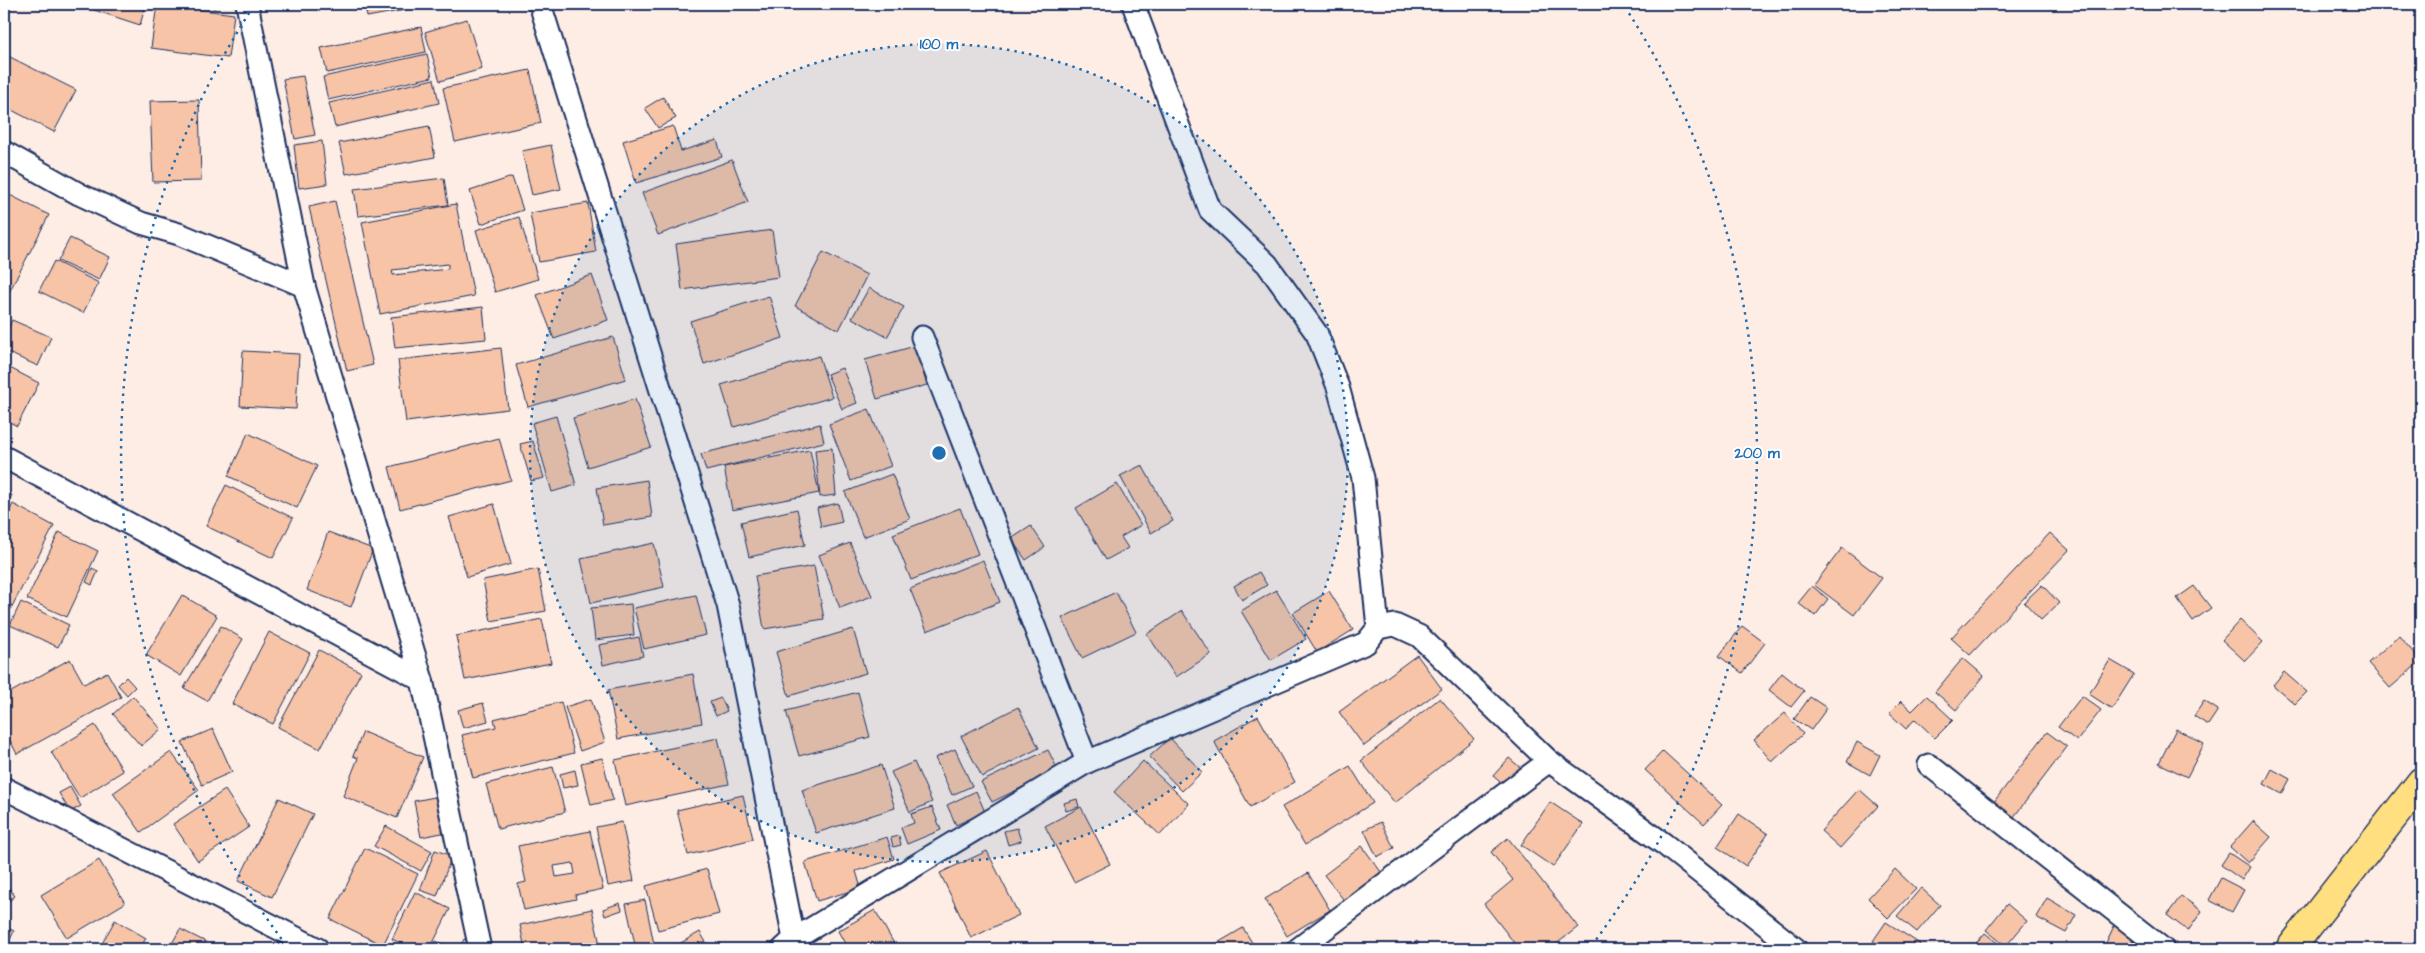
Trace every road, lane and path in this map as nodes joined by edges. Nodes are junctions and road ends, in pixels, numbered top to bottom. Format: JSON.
{"nodes":[{"id":1,"x":247,"y":4,"type":"edge"},
{"id":2,"x":540,"y":4,"type":"edge"},
{"id":3,"x":1133,"y":4,"type":"edge"},
{"id":4,"x":4,"y":152,"type":"edge"},
{"id":5,"x":304,"y":286,"type":"junction"},
{"id":6,"x":922,"y":338,"type":"dead end"},
{"id":7,"x":4,"y":457,"type":"edge"},
{"id":8,"x":1378,"y":628,"type":"junction"},
{"id":9,"x":422,"y":680,"type":"junction"},
{"id":10,"x":1549,"y":761,"type":"junction"},
{"id":11,"x":1087,"y":762,"type":"junction"},
{"id":12,"x":1929,"y":765,"type":"dead end"},
{"id":13,"x":2421,"y":782,"type":"edge"},
{"id":14,"x":4,"y":788,"type":"edge"},
{"id":15,"x":793,"y":946,"type":"edge"},
{"id":16,"x":318,"y":949,"type":"edge"},
{"id":17,"x":480,"y":949,"type":"edge"},
{"id":18,"x":1298,"y":949,"type":"edge"},
{"id":19,"x":1796,"y":949,"type":"edge"},
{"id":20,"x":2162,"y":949,"type":"edge"},
{"id":21,"x":2290,"y":949,"type":"edge"}],
"edges":[{"from":1,"to":5,"type":"street"},
{"from":2,"to":15,"type":"street"},
{"from":3,"to":8,"type":"street"},
{"from":4,"to":5,"type":"street"},
{"from":5,"to":9,"type":"street"},
{"from":6,"to":11,"type":"street"},
{"from":7,"to":9,"type":"street"},
{"from":8,"to":10,"type":"street"},
{"from":8,"to":11,"type":"street"},
{"from":9,"to":17,"type":"street"},
{"from":10,"to":18,"type":"street"},
{"from":10,"to":19,"type":"street"},
{"from":11,"to":15,"type":"street"},
{"from":12,"to":20,"type":"street"},
{"from":13,"to":21,"type":"main road"},
{"from":14,"to":16,"type":"street"}]}
